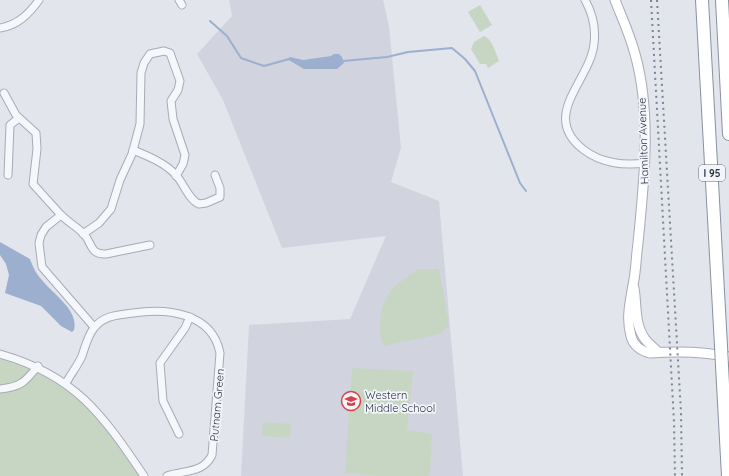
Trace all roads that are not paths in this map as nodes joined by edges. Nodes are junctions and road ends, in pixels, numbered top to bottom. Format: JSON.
{"nodes":[{"id":1,"x":39,"y":0,"type":"edge"},
{"id":2,"x":585,"y":0,"type":"edge"},
{"id":3,"x":615,"y":0,"type":"edge"},
{"id":4,"x":702,"y":0,"type":"edge"},
{"id":5,"x":722,"y":0,"type":"edge"},
{"id":6,"x":0,"y":28,"type":"edge"},
{"id":7,"x":729,"y":71,"type":"edge"},
{"id":8,"x":4,"y":93,"type":"dead end"},
{"id":9,"x":727,"y":105,"type":"junction"},
{"id":10,"x":19,"y":118,"type":"junction"},
{"id":11,"x":729,"y":134,"type":"edge"},
{"id":12,"x":133,"y":150,"type":"junction"},
{"id":13,"x":645,"y":163,"type":"junction"},
{"id":14,"x":215,"y":174,"type":"dead end"},
{"id":15,"x":8,"y":175,"type":"dead end"},
{"id":16,"x":176,"y":176,"type":"junction"},
{"id":17,"x":61,"y":215,"type":"junction"},
{"id":18,"x":83,"y":234,"type":"junction"},
{"id":19,"x":150,"y":245,"type":"dead end"},
{"id":20,"x":190,"y":317,"type":"junction"},
{"id":21,"x":94,"y":327,"type":"junction"},
{"id":22,"x":0,"y":354,"type":"edge"},
{"id":23,"x":726,"y":362,"type":"edge"},
{"id":24,"x":38,"y":366,"type":"junction"},
{"id":25,"x":66,"y":382,"type":"junction"},
{"id":26,"x":0,"y":389,"type":"edge"},
{"id":27,"x":179,"y":434,"type":"dead end"},
{"id":28,"x":144,"y":476,"type":"edge"},
{"id":29,"x":167,"y":476,"type":"edge"},
{"id":30,"x":728,"y":476,"type":"edge"}],
"edges":[{"from":1,"to":6,"type":"street"},
{"from":2,"to":13,"type":"street"},
{"from":3,"to":13,"type":"main road","name":"Hamilton Avenue"},
{"from":4,"to":23,"type":"highway","number":"I 95","bridge":true},
{"from":5,"to":9,"type":"highway"},
{"from":7,"to":9,"type":"highway"},
{"from":8,"to":10,"type":"street"},
{"from":9,"to":11,"type":"highway"},
{"from":10,"to":15,"type":"street"},
{"from":10,"to":17,"type":"street"},
{"from":12,"to":16,"type":"street"},
{"from":12,"to":16,"type":"street"},
{"from":12,"to":18,"type":"street"},
{"from":13,"to":23,"type":"main road","name":"Hamilton Avenue"},
{"from":14,"to":16,"type":"street"},
{"from":17,"to":18,"type":"street"},
{"from":17,"to":21,"type":"street"},
{"from":18,"to":19,"type":"street"},
{"from":20,"to":21,"type":"street","name":"Putnam Green"},
{"from":20,"to":27,"type":"street"},
{"from":20,"to":29,"type":"street","name":"Putnam Green"},
{"from":21,"to":25,"type":"street"},
{"from":22,"to":24,"type":"street"},
{"from":23,"to":30,"type":"highway","number":"I 95"},
{"from":24,"to":25,"type":"street"},
{"from":24,"to":26,"type":"street"},
{"from":25,"to":28,"type":"street"}]}
